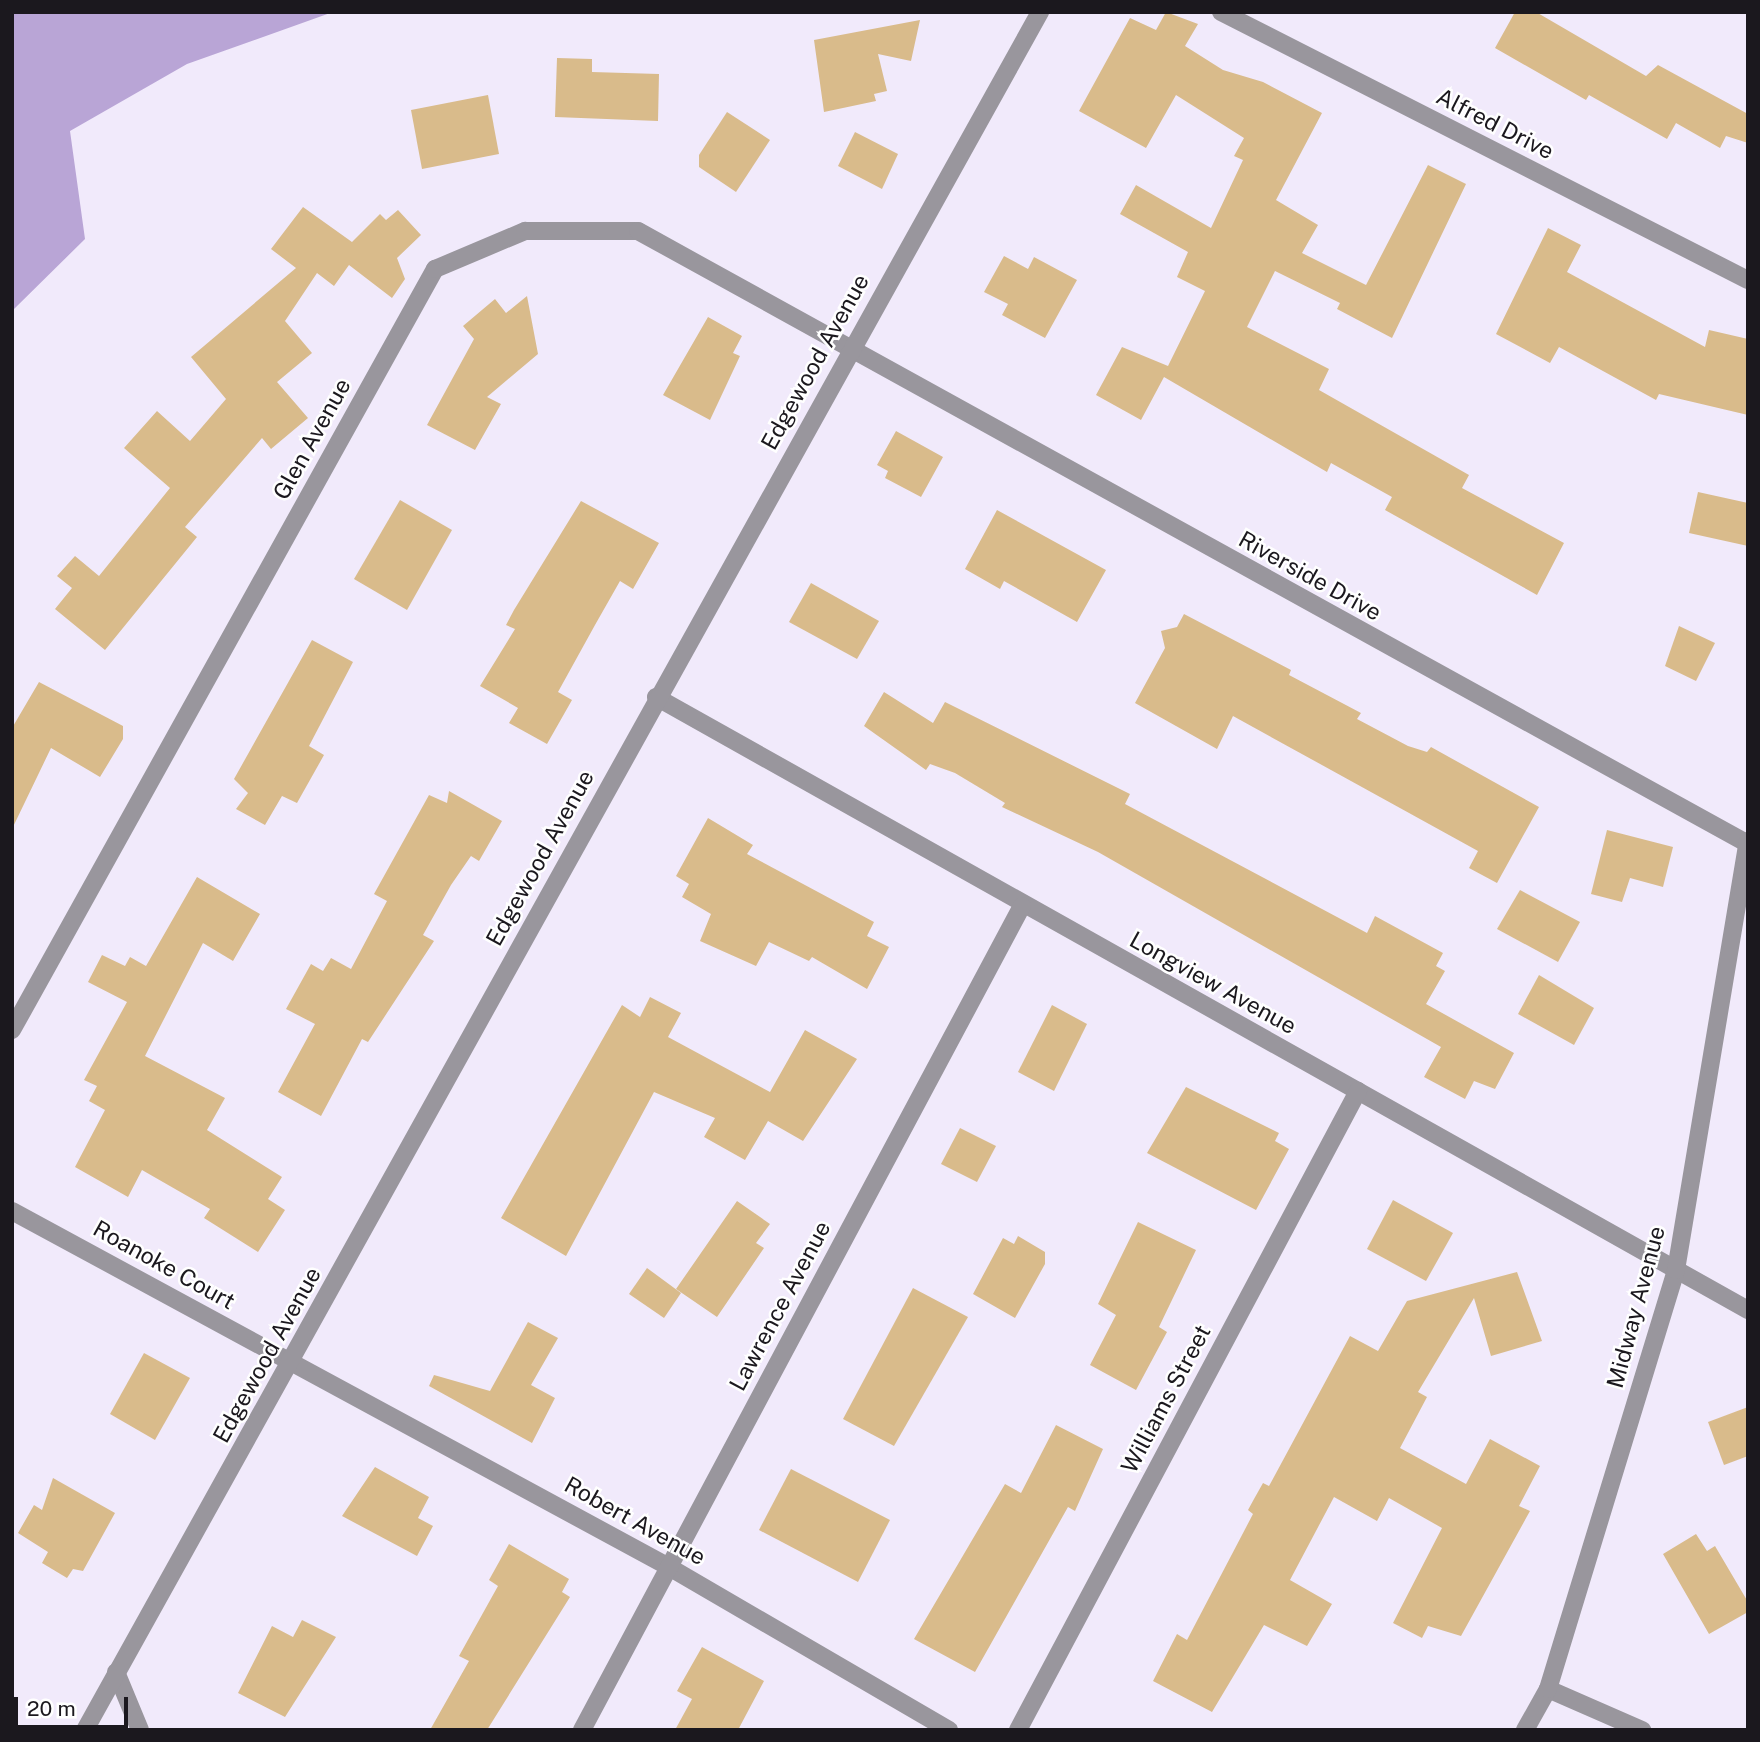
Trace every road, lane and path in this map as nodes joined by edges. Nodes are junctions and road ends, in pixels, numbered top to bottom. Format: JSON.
{"nodes":[{"id":1,"x":1040,"y":12,"type":"edge"},
{"id":2,"x":1221,"y":12,"type":"edge"},
{"id":3,"x":1748,"y":280,"type":"edge"},
{"id":4,"x":849,"y":351,"type":"junction"},
{"id":5,"x":656,"y":697,"type":"junction"},
{"id":6,"x":1747,"y":843,"type":"edge"},
{"id":7,"x":1022,"y":906,"type":"junction"},
{"id":8,"x":12,"y":1030,"type":"edge"},
{"id":9,"x":1358,"y":1091,"type":"junction"},
{"id":10,"x":12,"y":1210,"type":"edge"},
{"id":11,"x":1676,"y":1270,"type":"junction"},
{"id":12,"x":1748,"y":1310,"type":"edge"},
{"id":13,"x":292,"y":1363,"type":"junction"},
{"id":14,"x":669,"y":1567,"type":"junction"},
{"id":15,"x":116,"y":1672,"type":"junction"},
{"id":16,"x":1548,"y":1689,"type":"junction"},
{"id":17,"x":85,"y":1730,"type":"edge"},
{"id":18,"x":140,"y":1730,"type":"edge"},
{"id":19,"x":582,"y":1730,"type":"edge"},
{"id":20,"x":949,"y":1730,"type":"edge"},
{"id":21,"x":1018,"y":1730,"type":"edge"},
{"id":22,"x":1525,"y":1730,"type":"edge"},
{"id":23,"x":1642,"y":1730,"type":"edge"}],
"edges":[{"from":1,"to":4,"type":"street","name":"Edgewood Avenue"},
{"from":2,"to":3,"type":"street","name":"Alfred Drive"},
{"from":4,"to":5,"type":"street","name":"Edgewood Avenue"},
{"from":4,"to":6,"type":"street","name":"Riverside Drive"},
{"from":4,"to":8,"type":"street","name":"Glen Avenue"},
{"from":5,"to":7,"type":"street","name":"Longview Avenue"},
{"from":5,"to":13,"type":"street","name":"Edgewood Avenue"},
{"from":6,"to":11,"type":"street","name":"Midway Avenue"},
{"from":7,"to":9,"type":"street","name":"Longview Avenue"},
{"from":7,"to":14,"type":"street","name":"Lawrence Avenue"},
{"from":9,"to":11,"type":"street","name":"Longview Avenue"},
{"from":9,"to":21,"type":"street","name":"Williams Street"},
{"from":10,"to":13,"type":"street","name":"Roanoke Court"},
{"from":11,"to":12,"type":"street","name":"Longview Avenue"},
{"from":11,"to":16,"type":"street","name":"Midway Avenue"},
{"from":13,"to":14,"type":"street","name":"Robert Avenue"},
{"from":13,"to":15,"type":"street","name":"Edgewood Avenue"},
{"from":14,"to":19,"type":"street","name":"Lawrence Avenue"},
{"from":14,"to":20,"type":"street","name":"Robert Avenue"},
{"from":15,"to":17,"type":"street","name":"Edgewood Avenue"},
{"from":15,"to":18,"type":"street"},
{"from":16,"to":22,"type":"street","name":"Midway Avenue"},
{"from":16,"to":23,"type":"street"}]}
